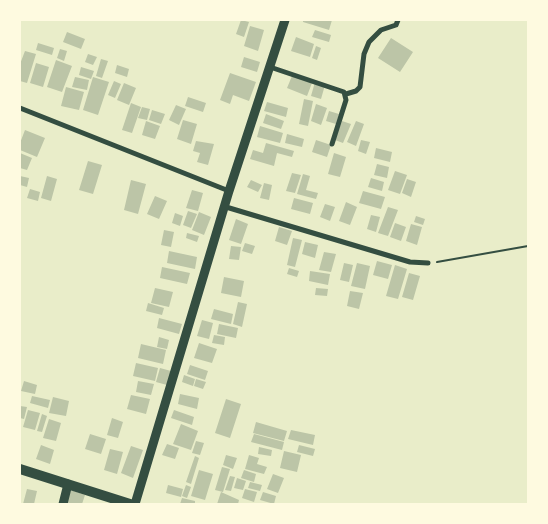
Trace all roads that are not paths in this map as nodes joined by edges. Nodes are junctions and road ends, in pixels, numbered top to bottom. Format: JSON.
{"nodes":[{"id":1,"x":285,"y":20,"type":"edge"},
{"id":2,"x":398,"y":20,"type":"edge"},
{"id":3,"x":270,"y":67,"type":"junction"},
{"id":4,"x":346,"y":94,"type":"junction"},
{"id":5,"x":20,"y":108,"type":"edge"},
{"id":6,"x":332,"y":144,"type":"dead end"},
{"id":7,"x":230,"y":191,"type":"junction"},
{"id":8,"x":226,"y":207,"type":"junction"},
{"id":9,"x":428,"y":263,"type":"road end"},
{"id":10,"x":20,"y":469,"type":"edge"},
{"id":11,"x":68,"y":484,"type":"junction"},
{"id":12,"x":63,"y":504,"type":"edge"},
{"id":13,"x":130,"y":504,"type":"edge"},
{"id":14,"x":135,"y":504,"type":"edge"}],
"edges":[{"from":1,"to":3,"type":"street"},
{"from":2,"to":4,"type":"street"},
{"from":3,"to":4,"type":"street"},
{"from":3,"to":7,"type":"street"},
{"from":4,"to":6,"type":"street"},
{"from":5,"to":7,"type":"street"},
{"from":7,"to":8,"type":"street"},
{"from":8,"to":9,"type":"street"},
{"from":8,"to":14,"type":"street"},
{"from":10,"to":11,"type":"main road"},
{"from":11,"to":12,"type":"street"},
{"from":11,"to":13,"type":"main road"}]}
